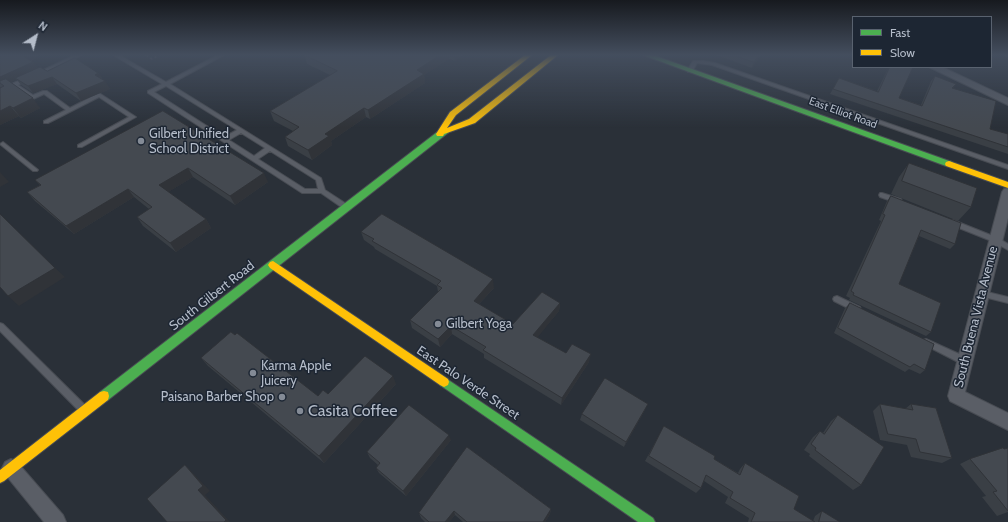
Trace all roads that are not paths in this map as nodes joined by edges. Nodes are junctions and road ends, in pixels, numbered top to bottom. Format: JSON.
{"nodes":[{"id":1,"x":25,"y":79,"type":"edge"},
{"id":2,"x":156,"y":79,"type":"edge"},
{"id":3,"x":176,"y":79,"type":"edge"},
{"id":4,"x":498,"y":79,"type":"edge"},
{"id":5,"x":524,"y":79,"type":"edge"},
{"id":6,"x":713,"y":79,"type":"edge"},
{"id":7,"x":757,"y":79,"type":"edge"},
{"id":8,"x":960,"y":79,"type":"edge"},
{"id":9,"x":15,"y":84,"type":"junction"},
{"id":10,"x":167,"y":84,"type":"junction"},
{"id":11,"x":0,"y":91,"type":"edge"},
{"id":12,"x":1008,"y":102,"type":"edge"},
{"id":13,"x":70,"y":110,"type":"junction"},
{"id":14,"x":46,"y":122,"type":"dead end"},
{"id":15,"x":241,"y":130,"type":"junction"},
{"id":16,"x":439,"y":135,"type":"junction"},
{"id":17,"x":224,"y":140,"type":"junction"},
{"id":18,"x":2,"y":144,"type":"dead end"},
{"id":19,"x":80,"y":146,"type":"dead end"},
{"id":20,"x":270,"y":148,"type":"junction"},
{"id":21,"x":253,"y":159,"type":"junction"},
{"id":22,"x":1008,"y":167,"type":"edge"},
{"id":23,"x":35,"y":170,"type":"dead end"},
{"id":24,"x":1008,"y":186,"type":"edge"},
{"id":25,"x":322,"y":191,"type":"junction"},
{"id":26,"x":1008,"y":192,"type":"edge"},
{"id":27,"x":882,"y":195,"type":"dead end"},
{"id":28,"x":904,"y":203,"type":"edge"},
{"id":29,"x":347,"y":207,"type":"junction"},
{"id":30,"x":946,"y":220,"type":"edge"},
{"id":31,"x":1002,"y":243,"type":"edge"},
{"id":32,"x":273,"y":265,"type":"junction"},
{"id":33,"x":982,"y":294,"type":"junction"},
{"id":34,"x":837,"y":299,"type":"dead end"},
{"id":35,"x":1008,"y":300,"type":"edge"},
{"id":36,"x":866,"y":313,"type":"edge"},
{"id":37,"x":0,"y":326,"type":"edge"},
{"id":38,"x":916,"y":337,"type":"edge"},
{"id":39,"x":965,"y":361,"type":"junction"},
{"id":40,"x":85,"y":410,"type":"junction"},
{"id":41,"x":1008,"y":422,"type":"edge"},
{"id":42,"x":5,"y":472,"type":"edge"},
{"id":43,"x":56,"y":522,"type":"edge"},
{"id":44,"x":649,"y":522,"type":"edge"}],
"edges":[{"from":1,"to":9,"type":"lane"},
{"from":2,"to":10,"type":"lane"},
{"from":3,"to":10,"type":"lane"},
{"from":4,"to":16,"type":"main road","name":"South Gilbert Road"},
{"from":5,"to":16,"type":"main road","name":"South Gilbert Road"},
{"from":6,"to":24,"type":"main road","name":"East Elliot Road"},
{"from":7,"to":22,"type":"lane"},
{"from":8,"to":12,"type":"street"},
{"from":9,"to":11,"type":"lane"},
{"from":9,"to":13,"type":"lane"},
{"from":10,"to":15,"type":"lane"},
{"from":10,"to":17,"type":"lane"},
{"from":13,"to":14,"type":"lane"},
{"from":13,"to":19,"type":"lane"},
{"from":15,"to":17,"type":"lane"},
{"from":15,"to":20,"type":"lane"},
{"from":16,"to":29,"type":"main road","name":"South Gilbert Road"},
{"from":17,"to":21,"type":"lane"},
{"from":18,"to":23,"type":"lane"},
{"from":20,"to":21,"type":"lane"},
{"from":20,"to":25,"type":"lane"},
{"from":21,"to":25,"type":"lane"},
{"from":25,"to":29,"type":"lane"},
{"from":26,"to":31,"type":"street","name":"South Buena Vista Avenue"},
{"from":27,"to":28,"type":"lane"},
{"from":29,"to":32,"type":"main road","name":"South Gilbert Road"},
{"from":30,"to":31,"type":"lane"},
{"from":31,"to":33,"type":"street","name":"South Buena Vista Avenue"},
{"from":32,"to":40,"type":"main road","name":"South Gilbert Road"},
{"from":32,"to":44,"type":"main road","name":"East Palo Verde Street"},
{"from":33,"to":35,"type":"lane"},
{"from":33,"to":39,"type":"street","name":"South Buena Vista Avenue"},
{"from":34,"to":36,"type":"lane"},
{"from":37,"to":40,"type":"lane"},
{"from":38,"to":39,"type":"lane"},
{"from":39,"to":41,"type":"street","name":"South Buena Vista Avenue"},
{"from":40,"to":42,"type":"main road","name":"South Gilbert Road"},
{"from":42,"to":43,"type":"street"}]}
